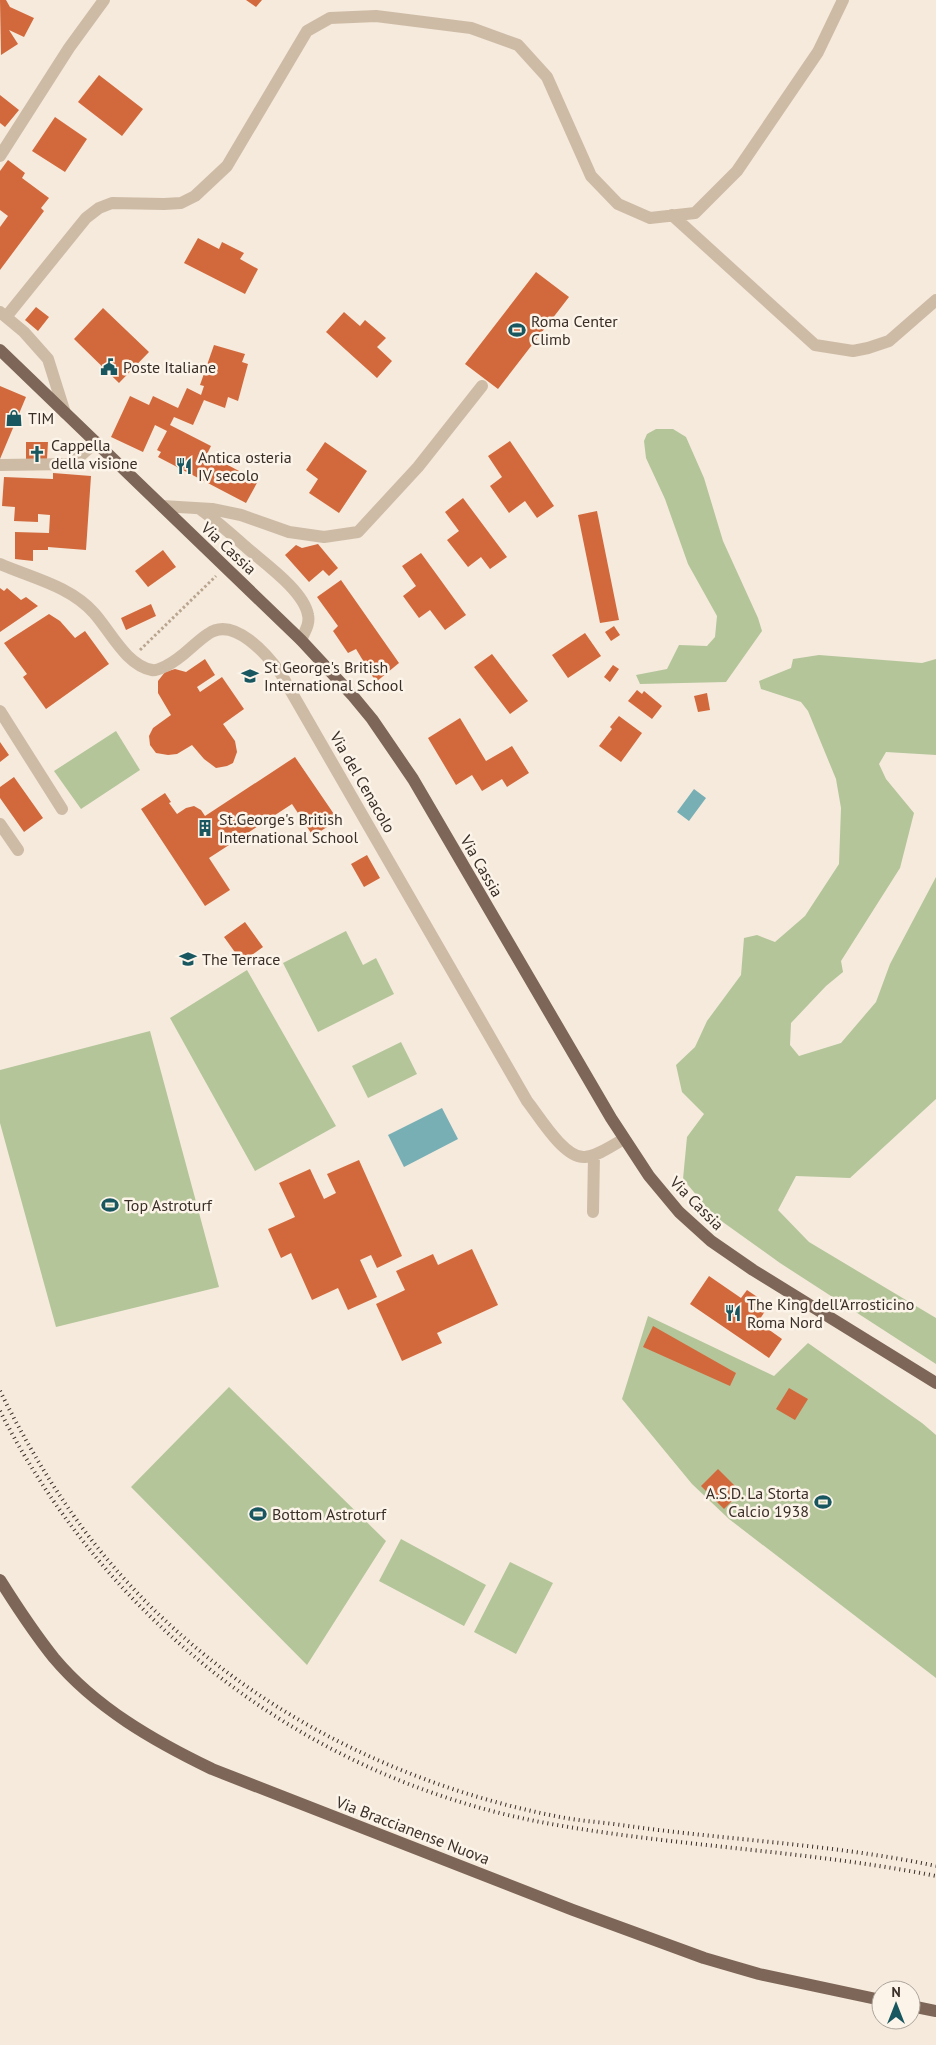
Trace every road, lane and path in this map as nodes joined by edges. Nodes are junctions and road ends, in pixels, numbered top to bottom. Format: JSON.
{"nodes":[{"id":1,"x":104,"y":0,"type":"edge"},
{"id":2,"x":843,"y":0,"type":"edge"},
{"id":3,"x":0,"y":156,"type":"edge"},
{"id":4,"x":672,"y":216,"type":"junction"},
{"id":5,"x":936,"y":300,"type":"edge"},
{"id":6,"x":3,"y":314,"type":"edge"},
{"id":7,"x":0,"y":350,"type":"edge"},
{"id":8,"x":482,"y":386,"type":"dead end"},
{"id":9,"x":66,"y":413,"type":"junction"},
{"id":10,"x":96,"y":442,"type":"junction"},
{"id":11,"x":0,"y":465,"type":"edge"},
{"id":12,"x":162,"y":506,"type":"junction"},
{"id":13,"x":198,"y":507,"type":"junction"},
{"id":14,"x":0,"y":564,"type":"edge"},
{"id":15,"x":226,"y":567,"type":"junction"},
{"id":16,"x":301,"y":640,"type":"junction"},
{"id":17,"x":131,"y":659,"type":"junction"},
{"id":18,"x":0,"y":711,"type":"edge"},
{"id":19,"x":62,"y":809,"type":"dead end"},
{"id":20,"x":0,"y":824,"type":"edge"},
{"id":21,"x":18,"y":850,"type":"dead end"},
{"id":22,"x":624,"y":1139,"type":"junction"},
{"id":23,"x":594,"y":1155,"type":"junction"},
{"id":24,"x":593,"y":1212,"type":"dead end"},
{"id":25,"x":936,"y":1383,"type":"edge"},
{"id":26,"x":0,"y":1580,"type":"edge"},
{"id":27,"x":871,"y":1998,"type":"edge"},
{"id":28,"x":921,"y":2008,"type":"edge"},
{"id":29,"x":936,"y":2011,"type":"edge"}],
"edges":[{"from":1,"to":3,"type":"street"},
{"from":2,"to":4,"type":"street"},
{"from":4,"to":5,"type":"street"},
{"from":4,"to":6,"type":"street"},
{"from":6,"to":9,"type":"street"},
{"from":7,"to":9,"type":"main road","name":"Via Cassia"},
{"from":8,"to":13,"type":"street"},
{"from":9,"to":10,"type":"main road","name":"Via Cassia"},
{"from":10,"to":11,"type":"street"},
{"from":10,"to":12,"type":"main road","name":"Via Cassia"},
{"from":12,"to":13,"type":"street"},
{"from":12,"to":15,"type":"main road","name":"Via Cassia"},
{"from":13,"to":16,"type":"street"},
{"from":14,"to":17,"type":"street","name":"Via del Cenacolo"},
{"from":15,"to":16,"type":"main road","name":"Via Cassia"},
{"from":15,"to":17,"type":"path"},
{"from":16,"to":22,"type":"main road","name":"Via Cassia"},
{"from":17,"to":23,"type":"street","name":"Via del Cenacolo"},
{"from":18,"to":19,"type":"street"},
{"from":20,"to":21,"type":"street"},
{"from":22,"to":23,"type":"street"},
{"from":22,"to":25,"type":"main road","name":"Via Cassia"},
{"from":23,"to":24,"type":"street"},
{"from":26,"to":27,"type":"main road","name":"Via Braccianense Nuova"},
{"from":28,"to":29,"type":"main road"}]}
